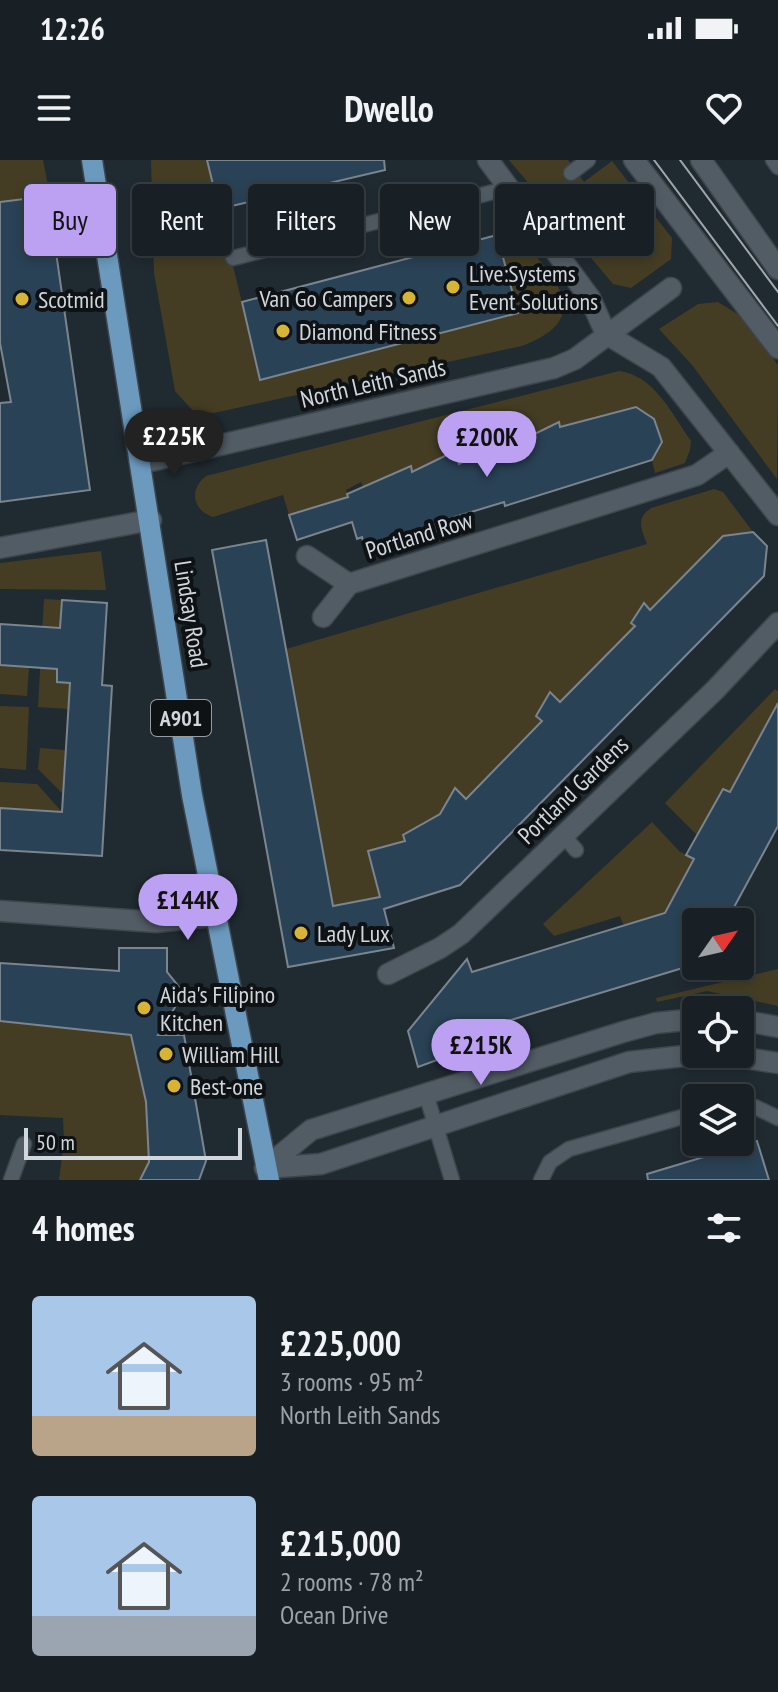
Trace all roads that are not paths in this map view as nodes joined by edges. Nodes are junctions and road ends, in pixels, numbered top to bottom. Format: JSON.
{"nodes":[{"id":1,"x":92,"y":160,"type":"edge"},
{"id":2,"x":488,"y":160,"type":"edge"},
{"id":3,"x":588,"y":160,"type":"edge"},
{"id":4,"x":634,"y":160,"type":"edge"},
{"id":5,"x":701,"y":160,"type":"edge"},
{"id":6,"x":773,"y":160,"type":"edge"},
{"id":7,"x":778,"y":167,"type":"edge"},
{"id":8,"x":571,"y":173,"type":"dead end"},
{"id":9,"x":506,"y":184,"type":"edge"},
{"id":10,"x":495,"y":192,"type":"edge"},
{"id":11,"x":559,"y":256,"type":"edge"},
{"id":12,"x":233,"y":258,"type":"dead end"},
{"id":13,"x":776,"y":262,"type":"edge"},
{"id":14,"x":671,"y":288,"type":"dead end"},
{"id":15,"x":606,"y":334,"type":"junction"},
{"id":16,"x":778,"y":348,"type":"edge"},
{"id":17,"x":729,"y":453,"type":"junction"},
{"id":18,"x":142,"y":463,"type":"junction"},
{"id":19,"x":778,"y":515,"type":"edge"},
{"id":20,"x":151,"y":520,"type":"junction"},
{"id":21,"x":0,"y":548,"type":"edge"},
{"id":22,"x":307,"y":556,"type":"dead end"},
{"id":23,"x":349,"y":584,"type":"junction"},
{"id":24,"x":323,"y":617,"type":"dead end"},
{"id":25,"x":778,"y":623,"type":"edge"},
{"id":26,"x":0,"y":911,"type":"edge"},
{"id":27,"x":215,"y":916,"type":"junction"},
{"id":28,"x":388,"y":974,"type":"dead end"},
{"id":29,"x":682,"y":1020,"type":"edge"},
{"id":30,"x":754,"y":1023,"type":"edge"},
{"id":31,"x":778,"y":1027,"type":"edge"},
{"id":32,"x":682,"y":1056,"type":"edge"},
{"id":33,"x":754,"y":1059,"type":"edge"},
{"id":34,"x":778,"y":1063,"type":"edge"},
{"id":35,"x":426,"y":1094,"type":"junction"},
{"id":36,"x":754,"y":1107,"type":"edge"},
{"id":37,"x":682,"y":1117,"type":"edge"},
{"id":38,"x":778,"y":1118,"type":"edge"},
{"id":39,"x":436,"y":1124,"type":"junction"},
{"id":40,"x":24,"y":1144,"type":"dead end"},
{"id":41,"x":264,"y":1176,"type":"edge"},
{"id":42,"x":11,"y":1180,"type":"edge"},
{"id":43,"x":452,"y":1180,"type":"edge"},
{"id":44,"x":541,"y":1180,"type":"edge"}],
"edges":[{"from":1,"to":18,"type":"main road","name":"Lindsay Road","number":"A901"},
{"from":2,"to":9,"type":"street"},
{"from":3,"to":8,"type":"lane"},
{"from":4,"to":16,"type":"street"},
{"from":5,"to":13,"type":"street"},
{"from":6,"to":7,"type":"lane"},
{"from":10,"to":12,"type":"lane"},
{"from":11,"to":15,"type":"street"},
{"from":14,"to":15,"type":"street","name":"North Leith Sands"},
{"from":15,"to":17,"type":"street"},
{"from":15,"to":18,"type":"street","name":"North Leith Sands"},
{"from":17,"to":19,"type":"street"},
{"from":17,"to":23,"type":"street","name":"Portland Row"},
{"from":18,"to":20,"type":"main road","name":"Lindsay Road","number":"A901"},
{"from":20,"to":21,"type":"street"},
{"from":20,"to":27,"type":"main road","name":"Lindsay Road","number":"A901"},
{"from":22,"to":23,"type":"street","name":"Portland Row"},
{"from":23,"to":24,"type":"street","name":"Portland Row"},
{"from":25,"to":28,"type":"street","name":"Portland Gardens"},
{"from":26,"to":27,"type":"street"},
{"from":27,"to":41,"type":"main road","name":"Lindsay Road","number":"A901"},
{"from":29,"to":35,"type":"street"},
{"from":30,"to":31,"type":"street"},
{"from":32,"to":39,"type":"street"},
{"from":33,"to":34,"type":"street"},
{"from":35,"to":39,"type":"lane"},
{"from":35,"to":41,"type":"street"},
{"from":36,"to":38,"type":"lane"},
{"from":37,"to":44,"type":"lane"},
{"from":39,"to":41,"type":"street"},
{"from":39,"to":43,"type":"lane"},
{"from":40,"to":42,"type":"lane"}]}
